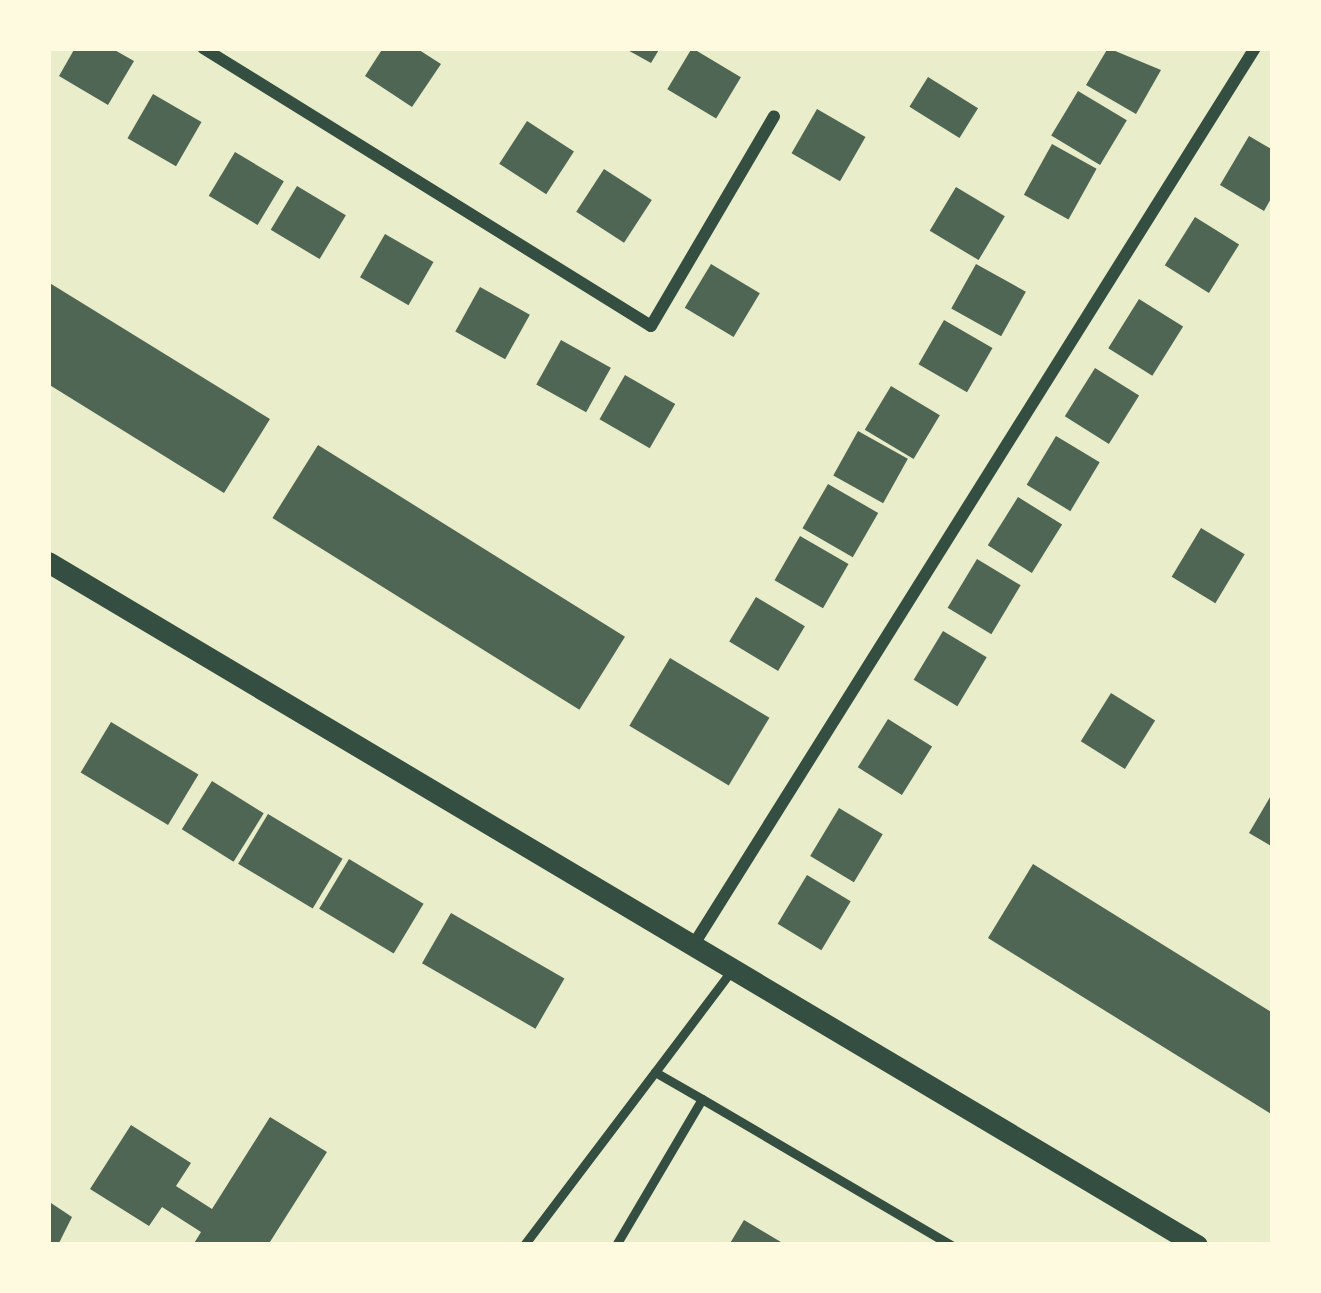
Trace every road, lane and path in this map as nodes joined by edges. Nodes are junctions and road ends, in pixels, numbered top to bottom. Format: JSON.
{"nodes":[{"id":1,"x":203,"y":48,"type":"edge"},
{"id":2,"x":1255,"y":48,"type":"edge"},
{"id":3,"x":774,"y":116,"type":"dead end"},
{"id":4,"x":48,"y":562,"type":"edge"},
{"id":5,"x":694,"y":944,"type":"junction"},
{"id":6,"x":733,"y":968,"type":"junction"},
{"id":7,"x":655,"y":1072,"type":"junction"},
{"id":8,"x":702,"y":1099,"type":"junction"},
{"id":9,"x":524,"y":1245,"type":"edge"},
{"id":10,"x":616,"y":1245,"type":"edge"},
{"id":11,"x":951,"y":1245,"type":"edge"},
{"id":12,"x":1197,"y":1245,"type":"edge"}],
"edges":[{"from":1,"to":3,"type":"street"},
{"from":2,"to":5,"type":"street"},
{"from":4,"to":5,"type":"street"},
{"from":5,"to":6,"type":"street"},
{"from":6,"to":7,"type":"lane"},
{"from":6,"to":12,"type":"street"},
{"from":7,"to":8,"type":"lane"},
{"from":7,"to":9,"type":"lane"},
{"from":8,"to":10,"type":"lane"},
{"from":8,"to":11,"type":"lane"}]}
